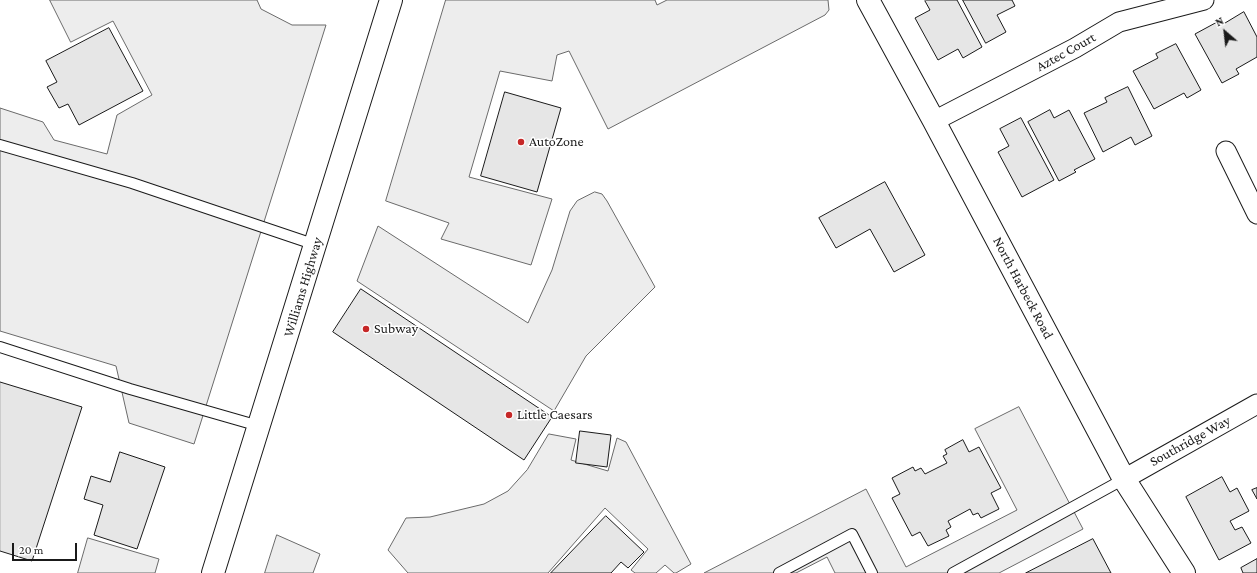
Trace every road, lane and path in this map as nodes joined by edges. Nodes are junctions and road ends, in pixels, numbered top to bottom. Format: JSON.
{"nodes":[{"id":1,"x":391,"y":0,"type":"edge"},
{"id":2,"x":868,"y":0,"type":"edge"},
{"id":3,"x":1204,"y":0,"type":"edge"},
{"id":4,"x":934,"y":121,"type":"junction"},
{"id":5,"x":0,"y":145,"type":"edge"},
{"id":6,"x":1226,"y":151,"type":"dead end"},
{"id":7,"x":1257,"y":214,"type":"edge"},
{"id":8,"x":316,"y":245,"type":"junction"},
{"id":9,"x":0,"y":347,"type":"edge"},
{"id":10,"x":1257,"y":404,"type":"edge"},
{"id":11,"x":259,"y":426,"type":"junction"},
{"id":12,"x":1124,"y":478,"type":"junction"},
{"id":13,"x":213,"y":573,"type":"edge"},
{"id":14,"x":779,"y":573,"type":"edge"},
{"id":15,"x":872,"y":573,"type":"edge"},
{"id":16,"x":953,"y":573,"type":"edge"},
{"id":17,"x":1184,"y":573,"type":"edge"}],
"edges":[{"from":1,"to":8,"type":"street","name":"Williams Highway"},
{"from":2,"to":4,"type":"street","name":"North Harbeck Road"},
{"from":3,"to":4,"type":"street","name":"Aztec Court"},
{"from":4,"to":12,"type":"street","name":"North Harbeck Road"},
{"from":5,"to":8,"type":"lane"},
{"from":6,"to":7,"type":"street"},
{"from":8,"to":11,"type":"street","name":"Williams Highway"},
{"from":9,"to":11,"type":"lane"},
{"from":10,"to":12,"type":"street","name":"Southridge Way"},
{"from":11,"to":13,"type":"street","name":"Williams Highway"},
{"from":12,"to":16,"type":"lane"},
{"from":12,"to":17,"type":"street","name":"North Harbeck Road"},
{"from":14,"to":15,"type":"lane"}]}
